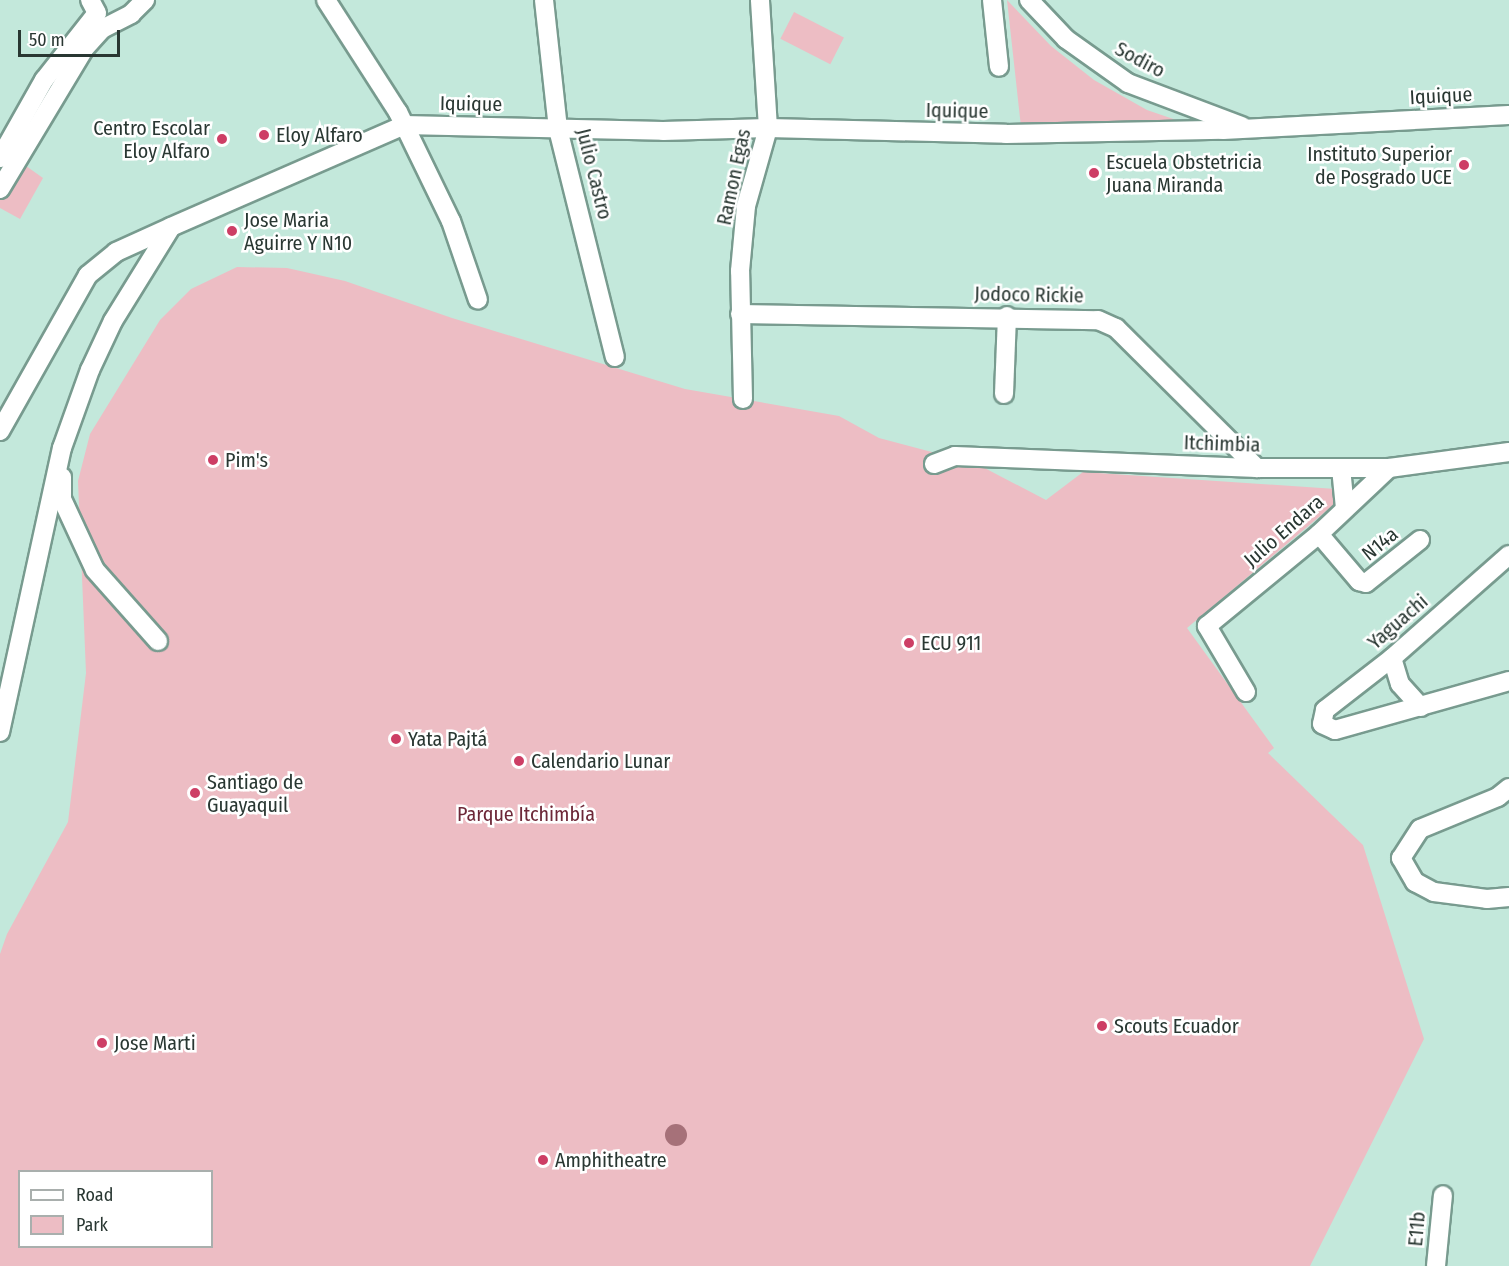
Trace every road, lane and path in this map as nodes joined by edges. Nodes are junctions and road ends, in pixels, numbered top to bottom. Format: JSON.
{"nodes":[{"id":1,"x":145,"y":0,"type":"edge"},
{"id":2,"x":326,"y":0,"type":"edge"},
{"id":3,"x":544,"y":0,"type":"edge"},
{"id":4,"x":760,"y":0,"type":"edge"},
{"id":5,"x":992,"y":0,"type":"edge"},
{"id":6,"x":1029,"y":0,"type":"edge"},
{"id":7,"x":94,"y":6,"type":"edge"},
{"id":8,"x":999,"y":67,"type":"dead end"},
{"id":9,"x":1509,"y":115,"type":"edge"},
{"id":10,"x":404,"y":125,"type":"junction"},
{"id":11,"x":768,"y":128,"type":"junction"},
{"id":12,"x":558,"y":129,"type":"junction"},
{"id":13,"x":1250,"y":129,"type":"junction"},
{"id":14,"x":0,"y":158,"type":"edge"},
{"id":15,"x":0,"y":189,"type":"edge"},
{"id":16,"x":171,"y":227,"type":"junction"},
{"id":17,"x":478,"y":300,"type":"dead end"},
{"id":18,"x":740,"y":314,"type":"junction"},
{"id":19,"x":1007,"y":316,"type":"junction"},
{"id":20,"x":615,"y":357,"type":"dead end"},
{"id":21,"x":1004,"y":394,"type":"dead end"},
{"id":22,"x":742,"y":399,"type":"dead end"},
{"id":23,"x":0,"y":430,"type":"edge"},
{"id":24,"x":62,"y":448,"type":"junction"},
{"id":25,"x":1509,"y":452,"type":"edge"},
{"id":26,"x":934,"y":464,"type":"dead end"},
{"id":27,"x":1257,"y":468,"type":"junction"},
{"id":28,"x":1341,"y":468,"type":"junction"},
{"id":29,"x":1389,"y":468,"type":"junction"},
{"id":30,"x":1345,"y":508,"type":"junction"},
{"id":31,"x":1319,"y":534,"type":"junction"},
{"id":32,"x":1420,"y":540,"type":"dead end"},
{"id":33,"x":1509,"y":555,"type":"edge"},
{"id":34,"x":158,"y":641,"type":"dead end"},
{"id":35,"x":1392,"y":658,"type":"junction"},
{"id":36,"x":1509,"y":681,"type":"edge"},
{"id":37,"x":1246,"y":692,"type":"dead end"},
{"id":38,"x":1421,"y":707,"type":"junction"},
{"id":39,"x":0,"y":732,"type":"edge"},
{"id":40,"x":1509,"y":788,"type":"edge"},
{"id":41,"x":1509,"y":897,"type":"edge"},
{"id":42,"x":1443,"y":1195,"type":"dead end"},
{"id":43,"x":1436,"y":1266,"type":"edge"}],
"edges":[{"from":1,"to":15,"type":"street"},
{"from":2,"to":10,"type":"street"},
{"from":3,"to":12,"type":"street","name":"Julio Castro"},
{"from":4,"to":11,"type":"street","name":"Ramon Egas"},
{"from":5,"to":8,"type":"street"},
{"from":6,"to":13,"type":"street","name":"Sodiro"},
{"from":7,"to":14,"type":"street"},
{"from":9,"to":13,"type":"street","name":"Iquique"},
{"from":10,"to":12,"type":"street","name":"Iquique"},
{"from":10,"to":16,"type":"street"},
{"from":10,"to":17,"type":"street"},
{"from":11,"to":12,"type":"street","name":"Iquique"},
{"from":11,"to":13,"type":"street","name":"Iquique"},
{"from":11,"to":18,"type":"street","name":"Ramon Egas"},
{"from":12,"to":20,"type":"street","name":"Julio Castro"},
{"from":16,"to":23,"type":"street"},
{"from":16,"to":24,"type":"street"},
{"from":18,"to":19,"type":"street","name":"Jodoco Rickie"},
{"from":18,"to":22,"type":"street","name":"Ramon Egas"},
{"from":19,"to":21,"type":"street"},
{"from":19,"to":27,"type":"street","name":"Jodoco Rickie"},
{"from":24,"to":34,"type":"street"},
{"from":24,"to":39,"type":"street"},
{"from":25,"to":29,"type":"street","name":"Itchimbia"},
{"from":26,"to":27,"type":"street","name":"Itchimbia"},
{"from":27,"to":28,"type":"street","name":"Itchimbia"},
{"from":28,"to":29,"type":"street","name":"Itchimbia"},
{"from":28,"to":30,"type":"street"},
{"from":29,"to":30,"type":"street","name":"Julio Endara"},
{"from":30,"to":31,"type":"street","name":"Julio Endara"},
{"from":31,"to":32,"type":"street","name":"N14a"},
{"from":31,"to":37,"type":"street","name":"Julio Endara"},
{"from":33,"to":35,"type":"street","name":"Yaguachi"},
{"from":35,"to":38,"type":"street"},
{"from":35,"to":38,"type":"street","name":"Yaguachi"},
{"from":36,"to":38,"type":"street"},
{"from":40,"to":41,"type":"street"},
{"from":42,"to":43,"type":"street","name":"E11b"}]}
